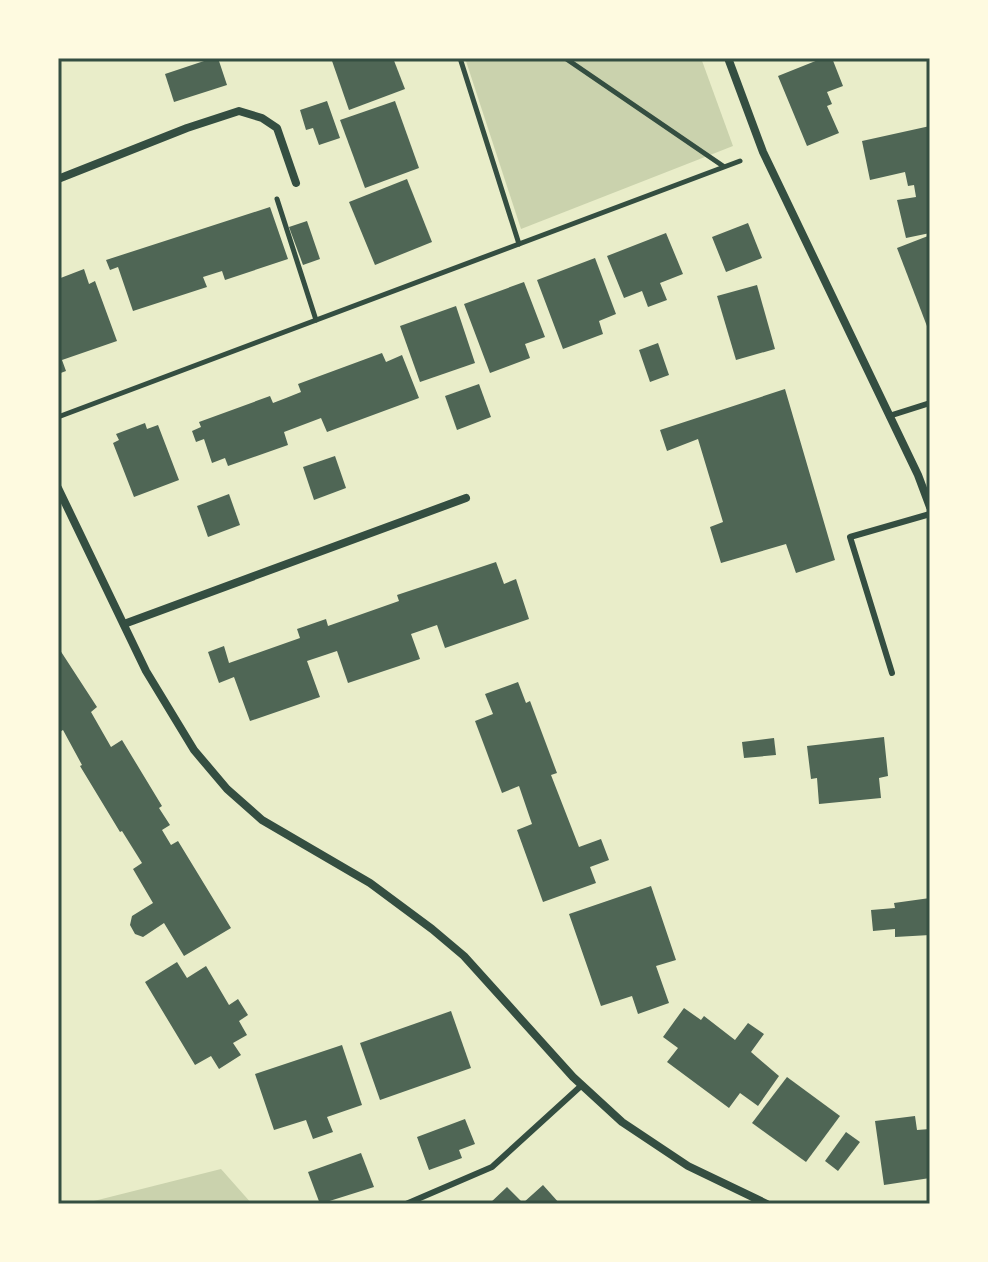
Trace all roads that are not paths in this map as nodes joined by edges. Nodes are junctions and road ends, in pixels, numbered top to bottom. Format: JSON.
{"nodes":[{"id":1,"x":728,"y":58,"type":"edge"},
{"id":2,"x":58,"y":179,"type":"edge"},
{"id":3,"x":296,"y":183,"type":"road end"},
{"id":4,"x":930,"y":403,"type":"edge"},
{"id":5,"x":889,"y":416,"type":"junction"},
{"id":6,"x":58,"y":488,"type":"edge"},
{"id":7,"x":466,"y":498,"type":"dead end"},
{"id":8,"x":930,"y":507,"type":"edge"},
{"id":9,"x":930,"y":514,"type":"edge"},
{"id":10,"x":124,"y":624,"type":"junction"},
{"id":11,"x":892,"y":673,"type":"dead end"},
{"id":12,"x":582,"y":1085,"type":"junction"},
{"id":13,"x":406,"y":1204,"type":"edge"},
{"id":14,"x":767,"y":1204,"type":"edge"}],
"edges":[{"from":1,"to":5,"type":"street"},
{"from":2,"to":3,"type":"street"},
{"from":4,"to":5,"type":"lane"},
{"from":5,"to":8,"type":"street"},
{"from":6,"to":10,"type":"street"},
{"from":7,"to":10,"type":"street"},
{"from":9,"to":11,"type":"lane"},
{"from":10,"to":12,"type":"street"},
{"from":12,"to":13,"type":"lane"},
{"from":12,"to":14,"type":"street"}]}
